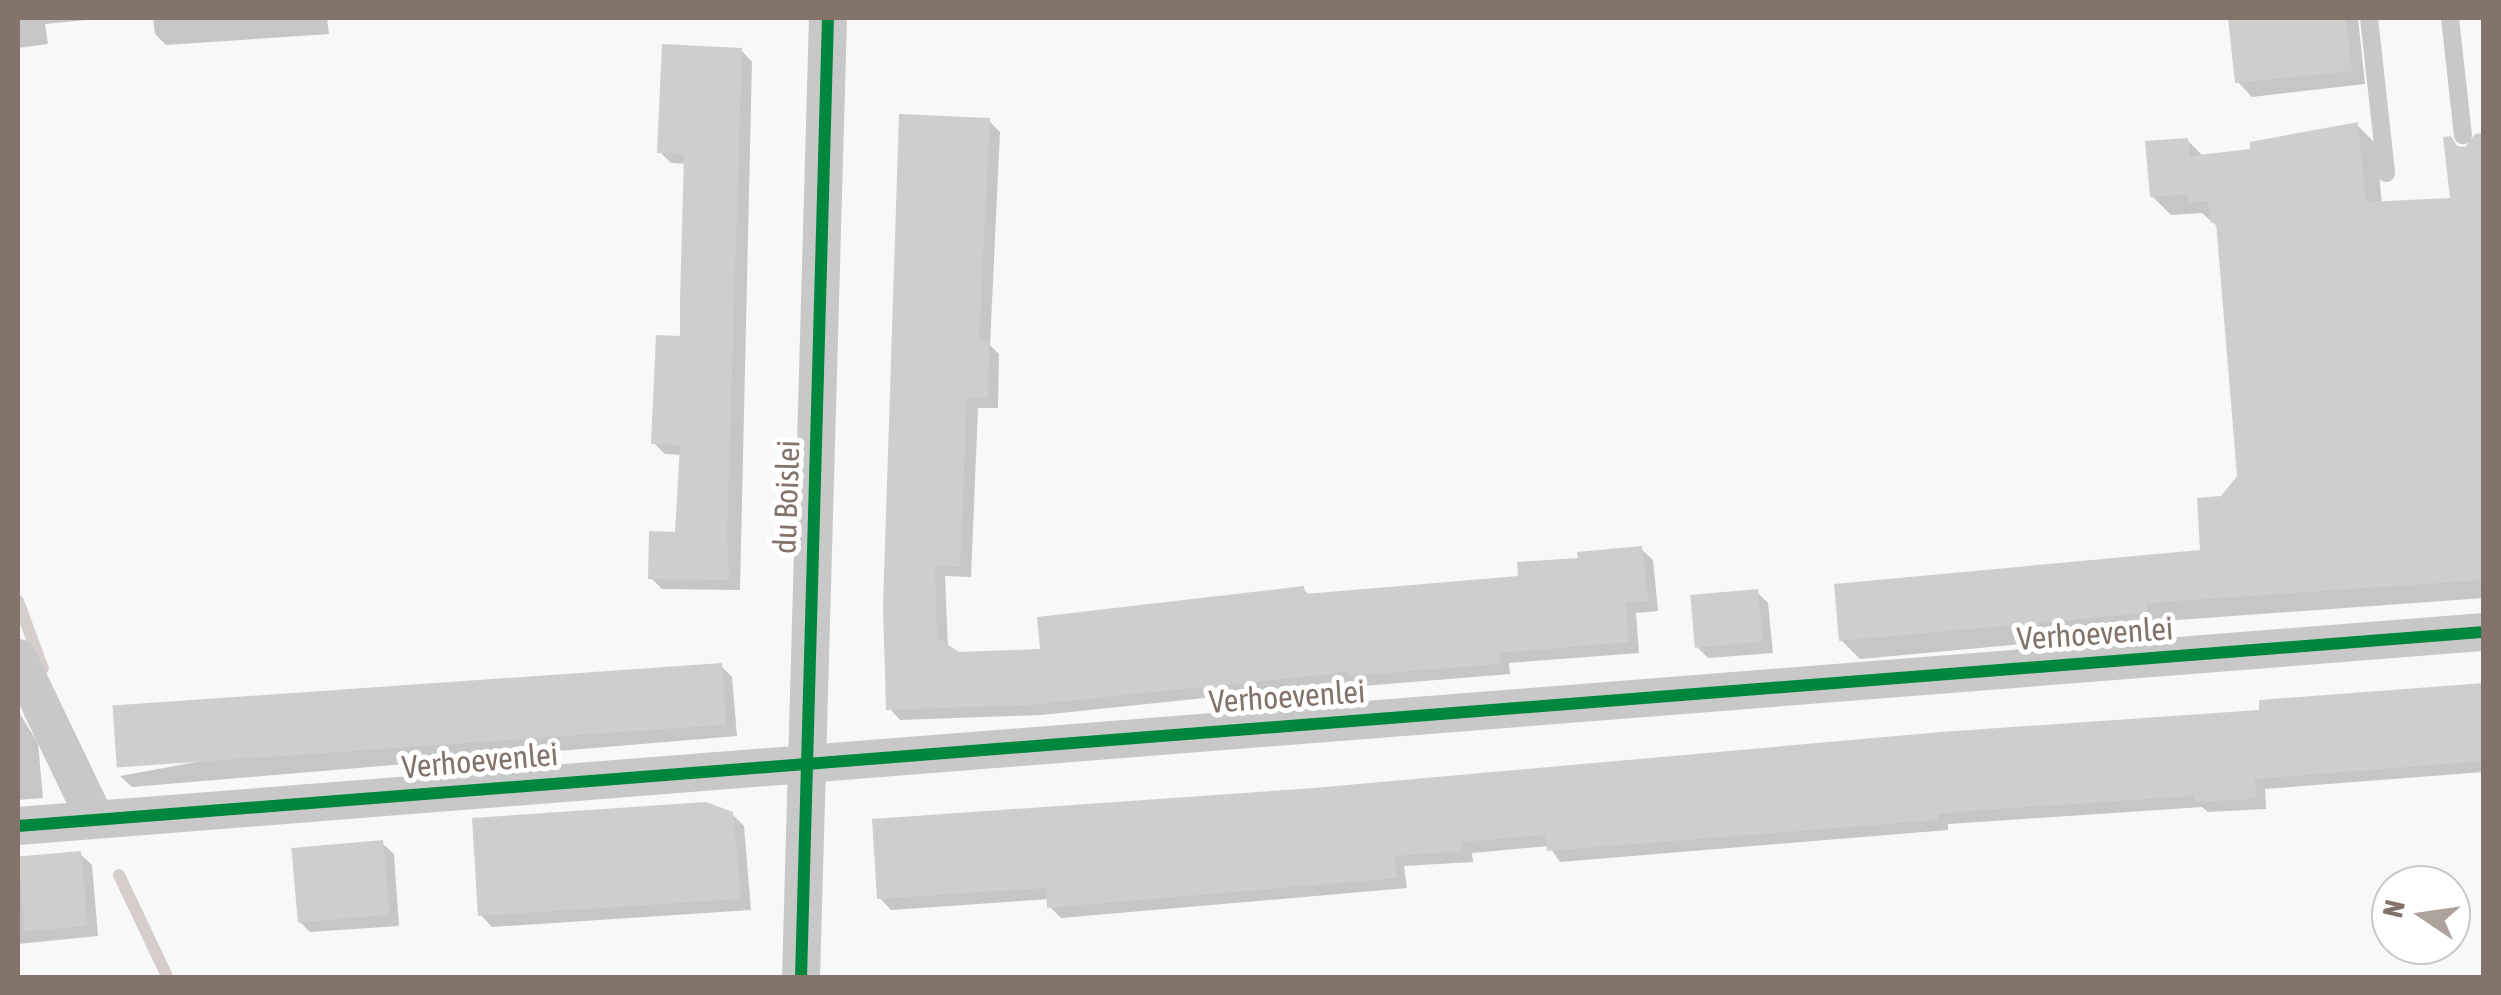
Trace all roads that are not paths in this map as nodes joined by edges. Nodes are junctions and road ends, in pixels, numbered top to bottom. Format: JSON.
{"nodes":[{"id":1,"x":828,"y":18,"type":"edge"},
{"id":2,"x":2369,"y":18,"type":"edge"},
{"id":3,"x":2450,"y":18,"type":"edge"},
{"id":4,"x":2463,"y":135,"type":"dead end"},
{"id":5,"x":2386,"y":172,"type":"dead end"},
{"id":6,"x":2484,"y":632,"type":"edge"},
{"id":7,"x":18,"y":658,"type":"edge"},
{"id":8,"x":805,"y":763,"type":"junction"},
{"id":9,"x":95,"y":819,"type":"junction"},
{"id":10,"x":18,"y":826,"type":"edge"},
{"id":11,"x":801,"y":978,"type":"edge"}],
"edges":[{"from":1,"to":8,"type":"street","name":"du Boislei"},
{"from":2,"to":5,"type":"lane"},
{"from":3,"to":4,"type":"lane"},
{"from":6,"to":8,"type":"street","name":"Verhoevenlei"},
{"from":7,"to":9,"type":"street"},
{"from":8,"to":9,"type":"street","name":"Verhoevenlei"},
{"from":8,"to":11,"type":"street","name":"du Boislei"},
{"from":9,"to":10,"type":"street","name":"Verhoevenlei"}]}
